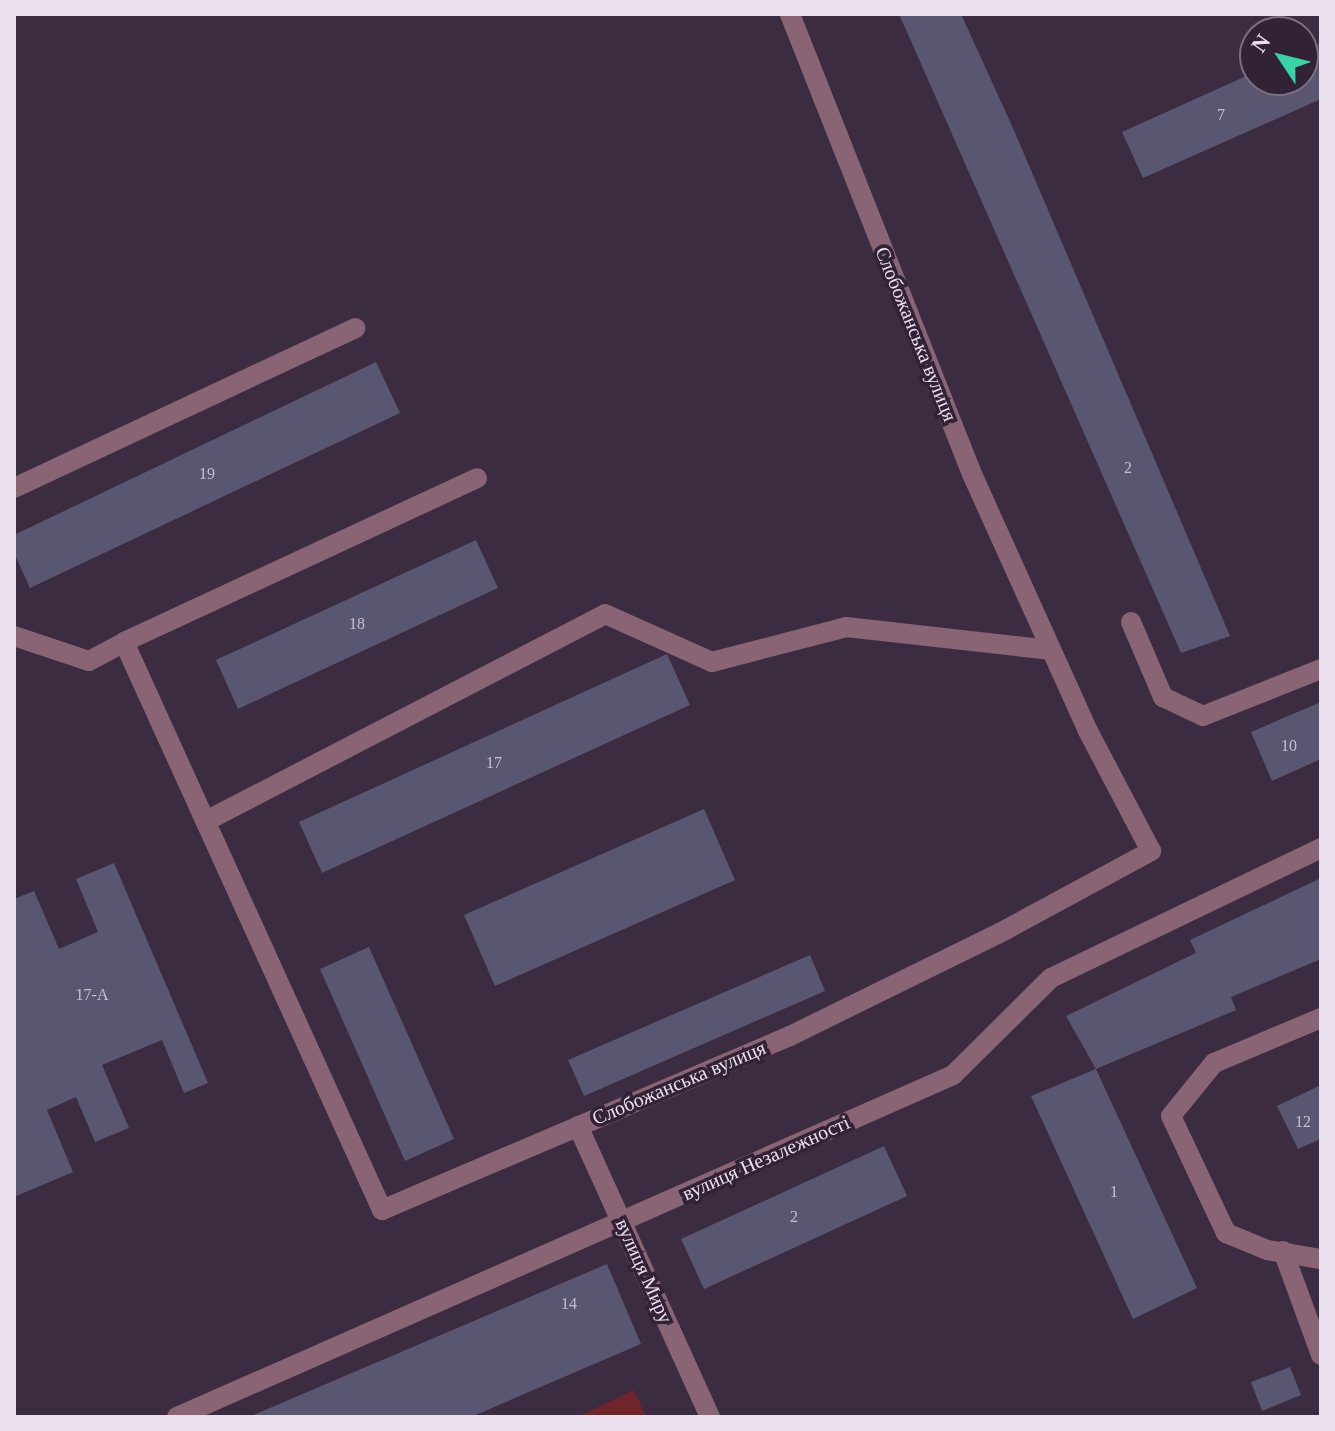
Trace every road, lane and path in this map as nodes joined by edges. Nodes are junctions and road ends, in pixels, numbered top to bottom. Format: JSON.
{"nodes":[{"id":1,"x":790,"y":14,"type":"edge"},
{"id":2,"x":355,"y":328,"type":"dead end"},
{"id":3,"x":477,"y":478,"type":"dead end"},
{"id":4,"x":14,"y":488,"type":"edge"},
{"id":5,"x":1131,"y":622,"type":"dead end"},
{"id":6,"x":14,"y":636,"type":"edge"},
{"id":7,"x":124,"y":642,"type":"junction"},
{"id":8,"x":1050,"y":650,"type":"junction"},
{"id":9,"x":1321,"y":669,"type":"edge"},
{"id":10,"x":208,"y":820,"type":"junction"},
{"id":11,"x":1321,"y":848,"type":"edge"},
{"id":12,"x":1321,"y":1018,"type":"edge"},
{"id":13,"x":578,"y":1126,"type":"junction"},
{"id":14,"x":623,"y":1222,"type":"junction"},
{"id":15,"x":1283,"y":1251,"type":"junction"},
{"id":16,"x":1321,"y":1259,"type":"edge"},
{"id":17,"x":1321,"y":1355,"type":"edge"},
{"id":18,"x":177,"y":1417,"type":"edge"},
{"id":19,"x":710,"y":1417,"type":"edge"}],
"edges":[{"from":1,"to":8,"type":"street","name":"Слобожанська вулиця"},
{"from":2,"to":4,"type":"street"},
{"from":3,"to":7,"type":"street"},
{"from":5,"to":9,"type":"street"},
{"from":6,"to":7,"type":"street"},
{"from":7,"to":10,"type":"street","name":"Слобожанська вулиця"},
{"from":8,"to":10,"type":"street"},
{"from":8,"to":13,"type":"street","name":"Слобожанська вулиця"},
{"from":10,"to":13,"type":"street","name":"Слобожанська вулиця"},
{"from":11,"to":14,"type":"street","name":"вулиця Незалежності"},
{"from":12,"to":15,"type":"street"},
{"from":13,"to":14,"type":"street","name":"вулиця Миру"},
{"from":14,"to":18,"type":"street","name":"вулиця Незалежності"},
{"from":14,"to":19,"type":"street","name":"вулиця Миру"},
{"from":15,"to":16,"type":"street"},
{"from":15,"to":17,"type":"street"}]}
